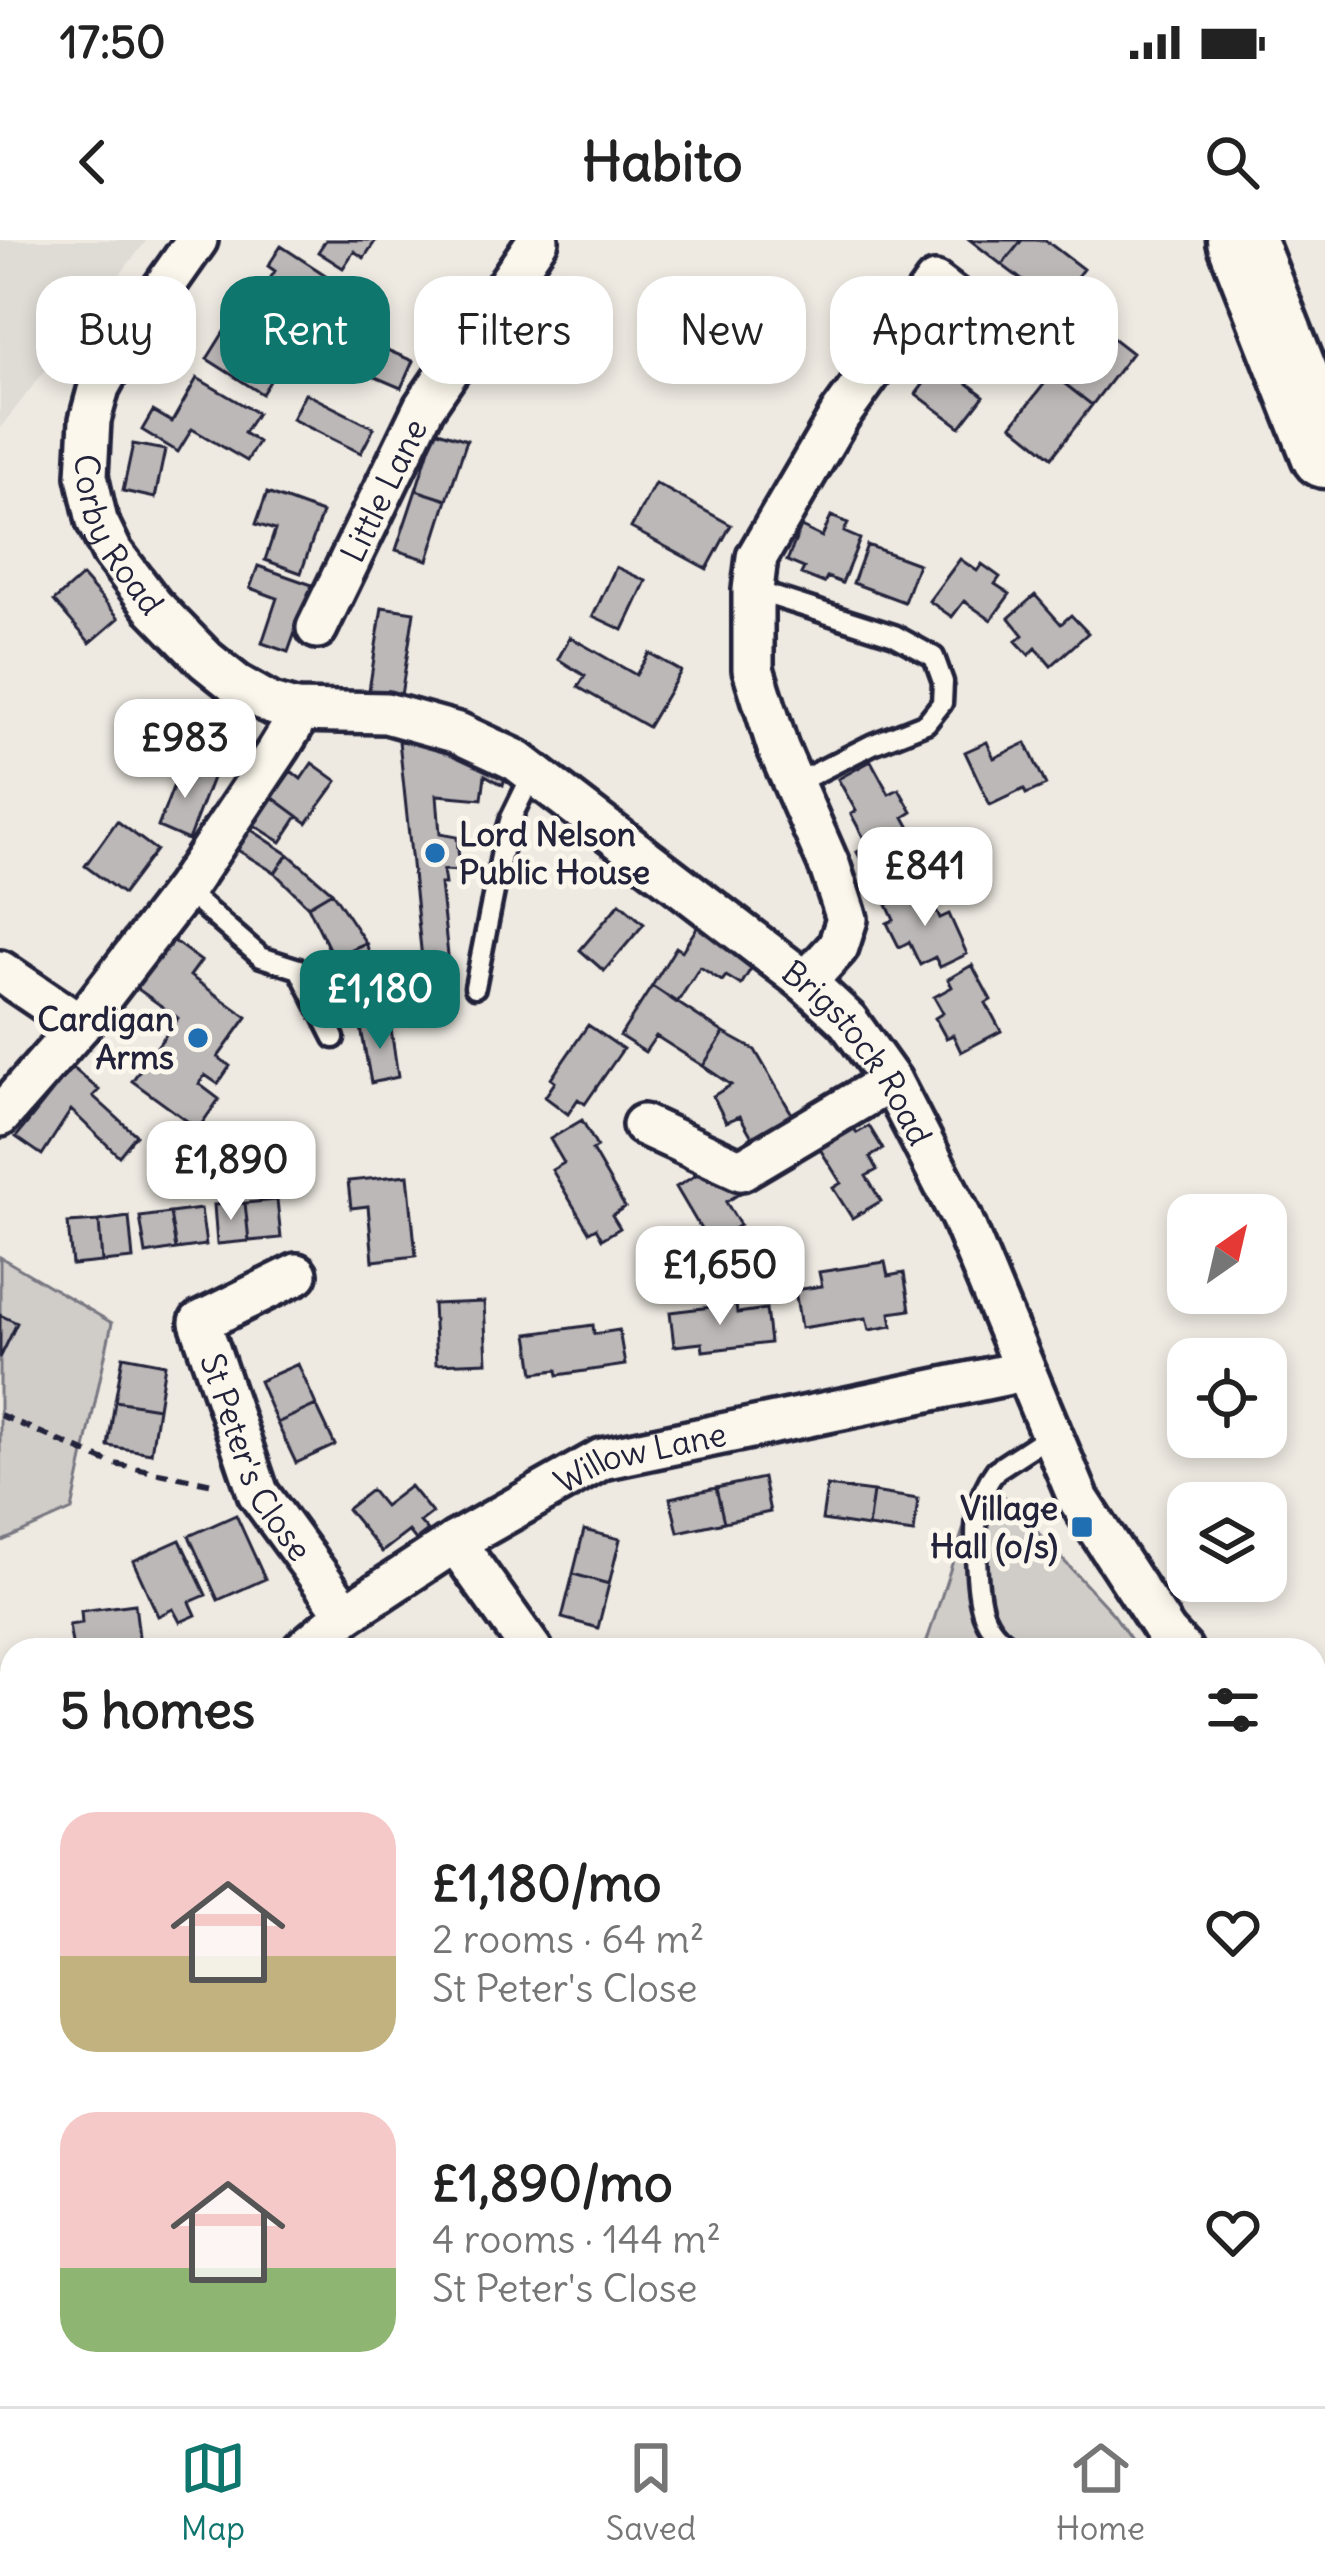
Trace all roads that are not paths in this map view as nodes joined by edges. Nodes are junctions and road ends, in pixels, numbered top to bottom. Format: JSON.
{"nodes":[{"id":1,"x":197,"y":240,"type":"edge"},
{"id":2,"x":538,"y":240,"type":"edge"},
{"id":3,"x":1241,"y":240,"type":"edge"},
{"id":4,"x":864,"y":384,"type":"edge"},
{"id":5,"x":1325,"y":454,"type":"edge"},
{"id":6,"x":753,"y":590,"type":"junction"},
{"id":7,"x":317,"y":628,"type":"dead end"},
{"id":8,"x":295,"y":711,"type":"junction"},
{"id":9,"x":533,"y":773,"type":"junction"},
{"id":10,"x":794,"y":784,"type":"junction"},
{"id":11,"x":184,"y":890,"type":"junction"},
{"id":12,"x":0,"y":971,"type":"edge"},
{"id":13,"x":806,"y":982,"type":"junction"},
{"id":14,"x":475,"y":987,"type":"dead end"},
{"id":15,"x":80,"y":1025,"type":"junction"},
{"id":16,"x":334,"y":1038,"type":"dead end"},
{"id":17,"x":891,"y":1081,"type":"junction"},
{"id":18,"x":0,"y":1116,"type":"edge"},
{"id":19,"x":643,"y":1125,"type":"dead end"},
{"id":20,"x":297,"y":1274,"type":"dead end"},
{"id":21,"x":1022,"y":1366,"type":"junction"},
{"id":22,"x":1051,"y":1434,"type":"junction"},
{"id":23,"x":455,"y":1542,"type":"junction"},
{"id":24,"x":346,"y":1614,"type":"junction"},
{"id":25,"x":317,"y":1638,"type":"edge"},
{"id":26,"x":523,"y":1638,"type":"edge"},
{"id":27,"x":999,"y":1638,"type":"edge"},
{"id":28,"x":1171,"y":1638,"type":"edge"}],
"edges":[{"from":1,"to":8,"type":"street","name":"Corby Road"},
{"from":2,"to":7,"type":"street","name":"Little Lane"},
{"from":3,"to":5,"type":"highway"},
{"from":4,"to":6,"type":"street"},
{"from":6,"to":10,"type":"street"},
{"from":6,"to":10,"type":"lane"},
{"from":8,"to":9,"type":"street","name":"Brigstock Road"},
{"from":8,"to":11,"type":"street"},
{"from":9,"to":13,"type":"street","name":"Brigstock Road"},
{"from":9,"to":14,"type":"lane"},
{"from":10,"to":13,"type":"street"},
{"from":11,"to":15,"type":"street"},
{"from":11,"to":16,"type":"lane"},
{"from":12,"to":15,"type":"street"},
{"from":13,"to":17,"type":"street","name":"Brigstock Road"},
{"from":15,"to":18,"type":"street"},
{"from":17,"to":19,"type":"street"},
{"from":17,"to":21,"type":"street","name":"Brigstock Road"},
{"from":20,"to":24,"type":"street","name":"St Peter's Close"},
{"from":21,"to":22,"type":"street","name":"Brigstock Road"},
{"from":21,"to":23,"type":"street","name":"Willow Lane"},
{"from":22,"to":27,"type":"lane"},
{"from":22,"to":28,"type":"street","name":"Brigstock Road"},
{"from":23,"to":24,"type":"street","name":"Willow Lane"},
{"from":23,"to":26,"type":"street"},
{"from":24,"to":25,"type":"street","name":"Willow Lane"}]}
